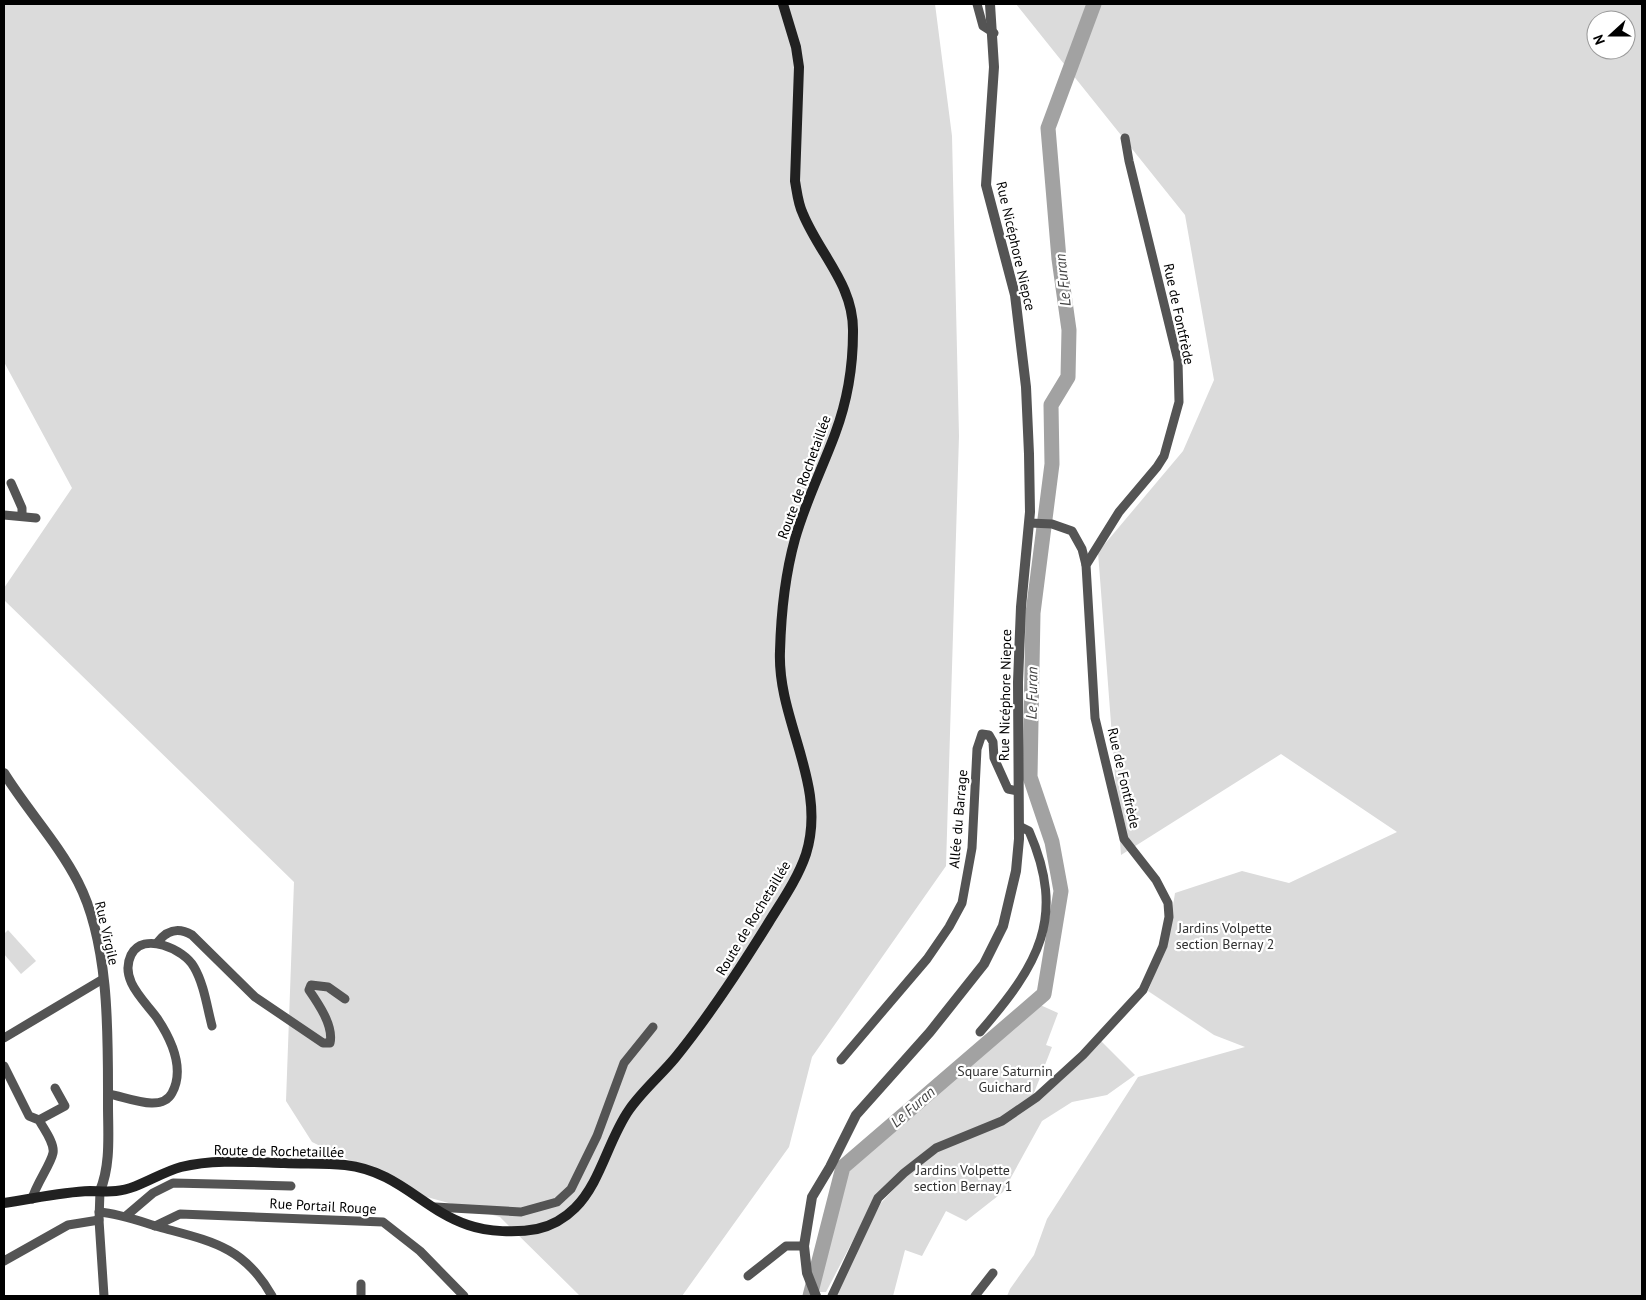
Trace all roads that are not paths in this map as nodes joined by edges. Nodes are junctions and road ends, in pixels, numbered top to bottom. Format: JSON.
{"nodes":[{"id":1,"x":784,"y":4,"type":"edge"},
{"id":2,"x":977,"y":4,"type":"edge"},
{"id":3,"x":990,"y":4,"type":"edge"},
{"id":4,"x":994,"y":33,"type":"junction"},
{"id":5,"x":1125,"y":138,"type":"dead end"},
{"id":6,"x":11,"y":483,"type":"dead end"},
{"id":7,"x":4,"y":515,"type":"edge"},
{"id":8,"x":22,"y":516,"type":"junction"},
{"id":9,"x":36,"y":518,"type":"dead end"},
{"id":10,"x":1032,"y":522,"type":"junction"},
{"id":11,"x":1086,"y":565,"type":"junction"},
{"id":12,"x":5,"y":779,"type":"edge"},
{"id":13,"x":1018,"y":791,"type":"junction"},
{"id":14,"x":1019,"y":826,"type":"junction"},
{"id":15,"x":158,"y":943,"type":"junction"},
{"id":16,"x":103,"y":979,"type":"junction"},
{"id":17,"x":345,"y":998,"type":"dead end"},
{"id":18,"x":212,"y":1026,"type":"dead end"},
{"id":19,"x":653,"y":1027,"type":"dead end"},
{"id":20,"x":980,"y":1032,"type":"dead end"},
{"id":21,"x":4,"y":1038,"type":"edge"},
{"id":22,"x":841,"y":1060,"type":"dead end"},
{"id":23,"x":4,"y":1066,"type":"edge"},
{"id":24,"x":55,"y":1088,"type":"dead end"},
{"id":25,"x":108,"y":1094,"type":"junction"},
{"id":26,"x":39,"y":1120,"type":"junction"},
{"id":27,"x":291,"y":1186,"type":"dead end"},
{"id":28,"x":100,"y":1191,"type":"junction"},
{"id":29,"x":32,"y":1199,"type":"junction"},
{"id":30,"x":4,"y":1203,"type":"edge"},
{"id":31,"x":435,"y":1207,"type":"junction"},
{"id":32,"x":99,"y":1216,"type":"junction"},
{"id":33,"x":126,"y":1216,"type":"junction"},
{"id":34,"x":155,"y":1226,"type":"junction"},
{"id":35,"x":804,"y":1246,"type":"junction"},
{"id":36,"x":4,"y":1261,"type":"edge"},
{"id":37,"x":993,"y":1274,"type":"dead end"},
{"id":38,"x":748,"y":1276,"type":"dead end"},
{"id":39,"x":361,"y":1284,"type":"dead end"},
{"id":40,"x":104,"y":1296,"type":"edge"},
{"id":41,"x":272,"y":1296,"type":"edge"},
{"id":42,"x":361,"y":1296,"type":"edge"},
{"id":43,"x":464,"y":1296,"type":"edge"},
{"id":44,"x":816,"y":1296,"type":"edge"},
{"id":45,"x":832,"y":1296,"type":"edge"},
{"id":46,"x":975,"y":1296,"type":"edge"}],
"edges":[{"from":1,"to":31,"type":"main road","name":"Route de Rochetaillée"},
{"from":2,"to":4,"type":"street"},
{"from":3,"to":4,"type":"street","name":"Rue Nicéphore Niepce"},
{"from":4,"to":10,"type":"street","name":"Rue Nicéphore Niepce"},
{"from":5,"to":11,"type":"street","name":"Rue de Fontfrède"},
{"from":6,"to":8,"type":"street"},
{"from":7,"to":8,"type":"street"},
{"from":8,"to":9,"type":"street"},
{"from":10,"to":11,"type":"street"},
{"from":10,"to":13,"type":"street","name":"Rue Nicéphore Niepce"},
{"from":11,"to":45,"type":"street","name":"Rue de Fontfrède"},
{"from":12,"to":16,"type":"street","name":"Rue Virgile"},
{"from":13,"to":14,"type":"street","name":"Rue Nicéphore Niepce"},
{"from":13,"to":22,"type":"street","name":"Allée du Barrage"},
{"from":14,"to":20,"type":"street"},
{"from":14,"to":35,"type":"street","name":"Rue Nicéphore Niepce"},
{"from":15,"to":17,"type":"street"},
{"from":15,"to":18,"type":"street"},
{"from":15,"to":25,"type":"street","name":"Rue Virgile"},
{"from":16,"to":21,"type":"street"},
{"from":16,"to":25,"type":"street","name":"Rue Virgile"},
{"from":19,"to":31,"type":"street"},
{"from":23,"to":26,"type":"street"},
{"from":24,"to":26,"type":"street"},
{"from":25,"to":28,"type":"street","name":"Rue Virgile"},
{"from":26,"to":29,"type":"street"},
{"from":27,"to":33,"type":"street"},
{"from":28,"to":29,"type":"main road","name":"Route de Rochetaillée"},
{"from":28,"to":31,"type":"main road","name":"Route de Rochetaillée"},
{"from":28,"to":32,"type":"street"},
{"from":29,"to":30,"type":"main road","name":"Route de Rochetaillée"},
{"from":32,"to":33,"type":"street"},
{"from":32,"to":36,"type":"street"},
{"from":32,"to":40,"type":"street"},
{"from":33,"to":34,"type":"street"},
{"from":34,"to":41,"type":"street"},
{"from":34,"to":43,"type":"street","name":"Rue Portail Rouge"},
{"from":35,"to":38,"type":"street"},
{"from":35,"to":44,"type":"street","name":"Rue Nicéphore Niepce"},
{"from":37,"to":46,"type":"street"},
{"from":39,"to":42,"type":"street"}]}
